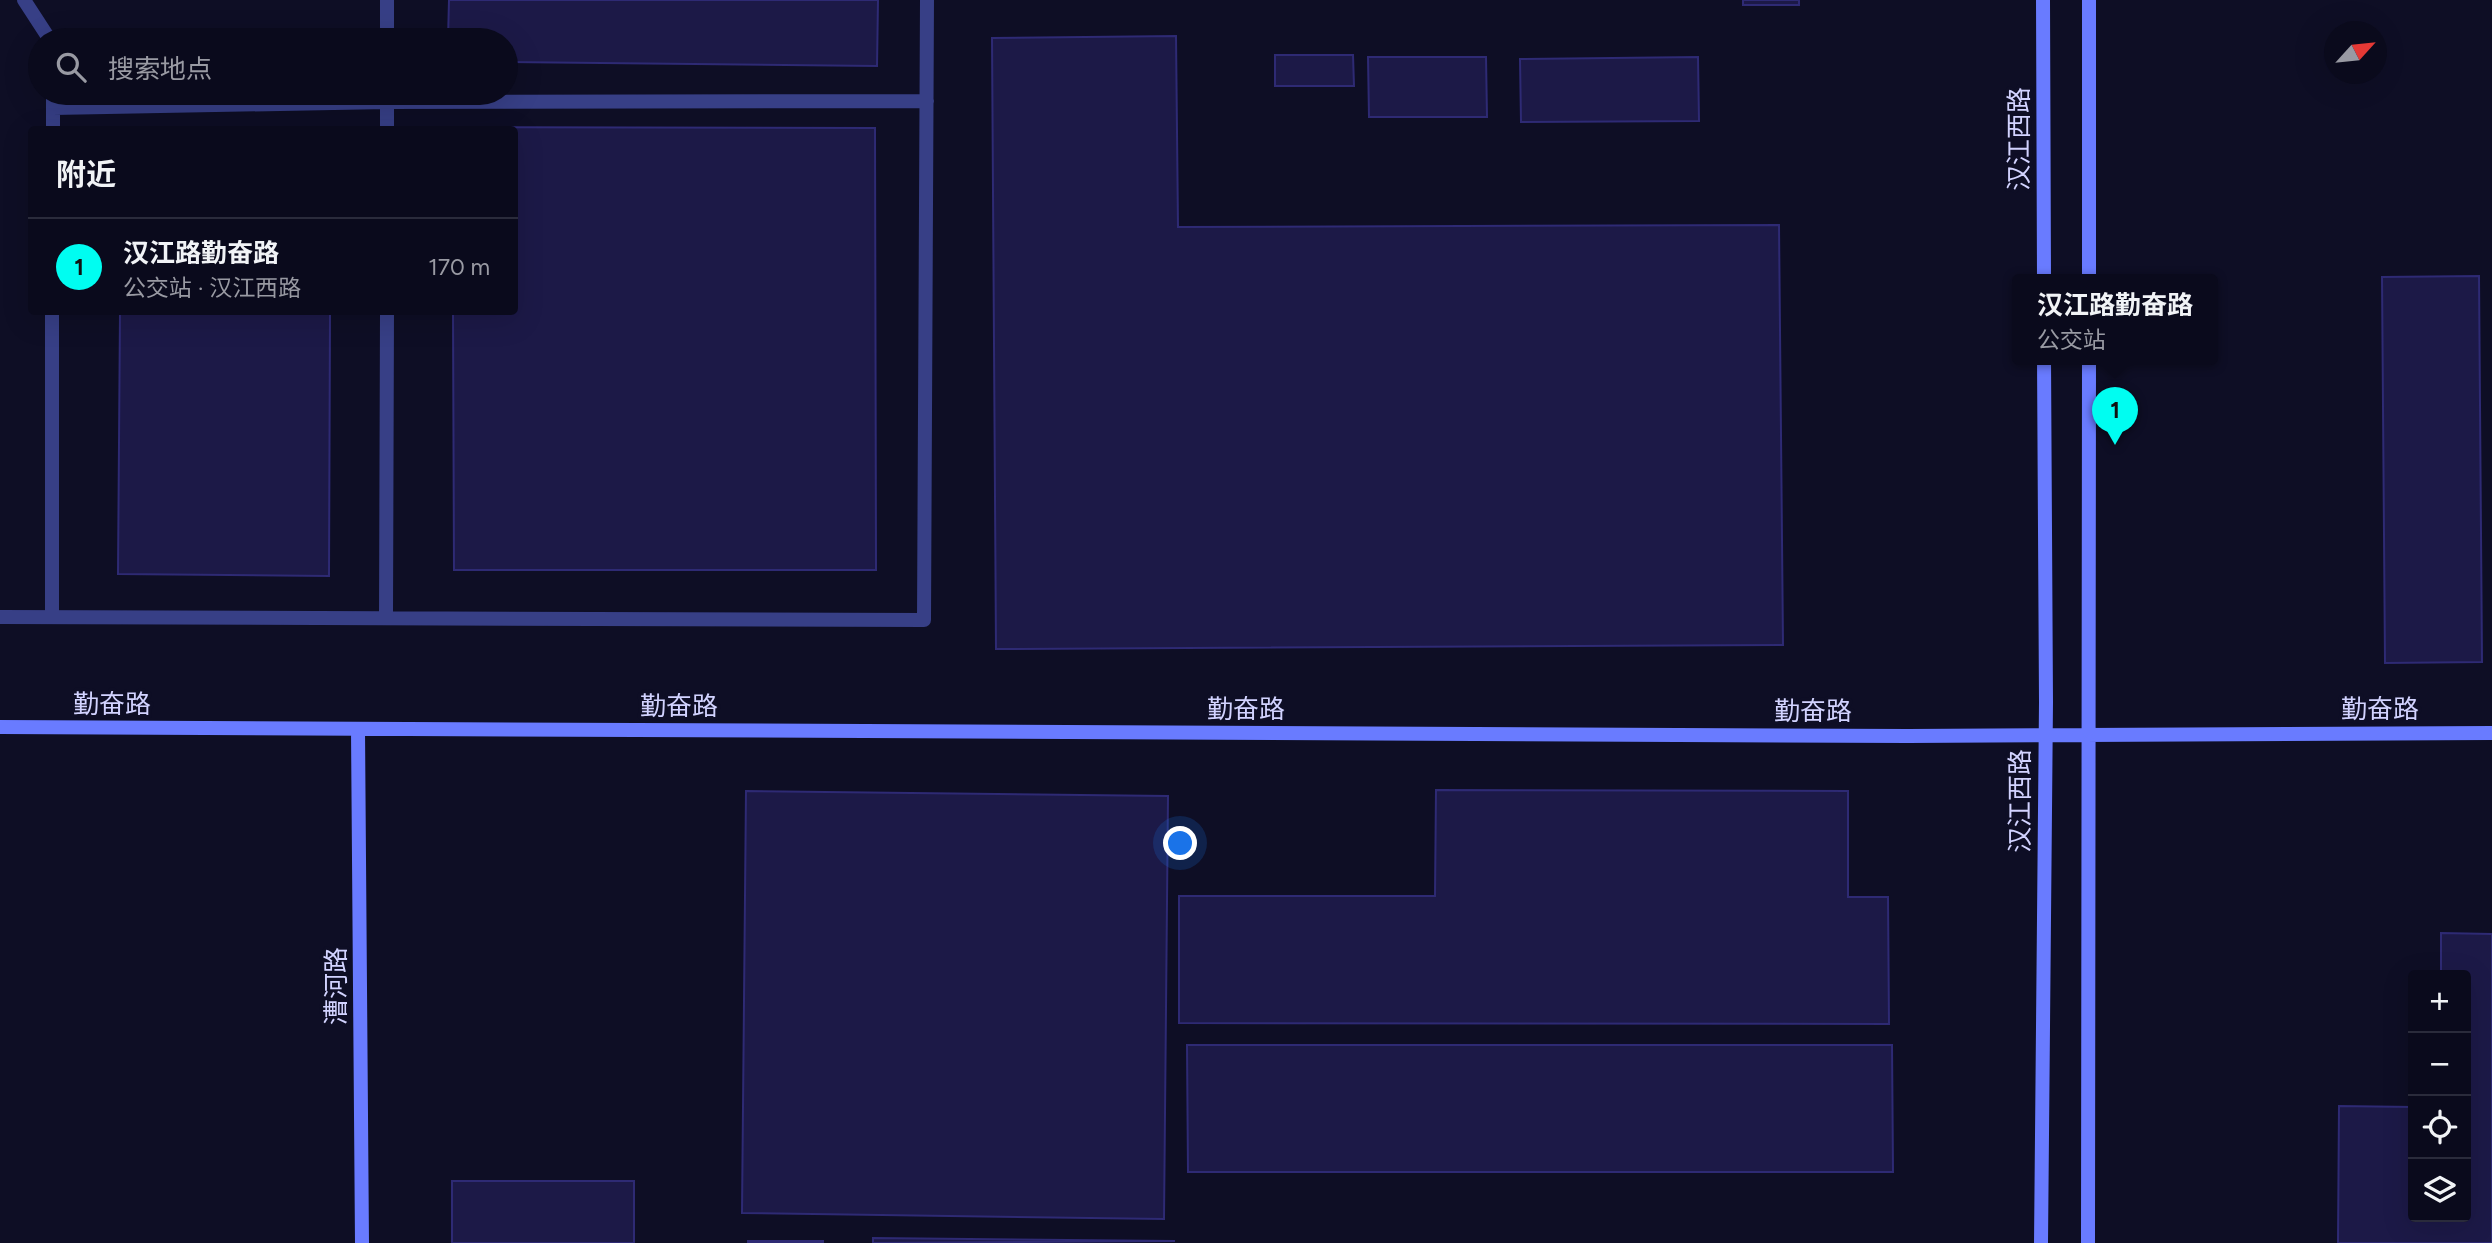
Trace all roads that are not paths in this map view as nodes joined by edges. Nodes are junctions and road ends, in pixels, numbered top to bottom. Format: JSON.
{"nodes":[{"id":1,"x":24,"y":0,"type":"edge"},
{"id":2,"x":387,"y":0,"type":"edge"},
{"id":3,"x":928,"y":0,"type":"edge"},
{"id":4,"x":2043,"y":0,"type":"edge"},
{"id":5,"x":2089,"y":0,"type":"edge"},
{"id":6,"x":42,"y":28,"type":"edge"},
{"id":7,"x":387,"y":28,"type":"edge"},
{"id":8,"x":518,"y":99,"type":"edge"},
{"id":9,"x":927,"y":101,"type":"junction"},
{"id":10,"x":53,"y":105,"type":"edge"},
{"id":11,"x":387,"y":105,"type":"edge"},
{"id":12,"x":52,"y":126,"type":"edge"},
{"id":13,"x":387,"y":126,"type":"edge"},
{"id":14,"x":2044,"y":274,"type":"edge"},
{"id":15,"x":2089,"y":274,"type":"edge"},
{"id":16,"x":52,"y":315,"type":"edge"},
{"id":17,"x":387,"y":315,"type":"edge"},
{"id":18,"x":2044,"y":365,"type":"edge"},
{"id":19,"x":2089,"y":365,"type":"edge"},
{"id":20,"x":0,"y":617,"type":"edge"},
{"id":21,"x":52,"y":617,"type":"junction"},
{"id":22,"x":386,"y":618,"type":"junction"},
{"id":23,"x":0,"y":727,"type":"edge"},
{"id":24,"x":358,"y":730,"type":"junction"},
{"id":25,"x":2492,"y":733,"type":"edge"},
{"id":26,"x":2045,"y":736,"type":"junction"},
{"id":27,"x":2089,"y":736,"type":"junction"},
{"id":28,"x":362,"y":1243,"type":"edge"},
{"id":29,"x":2041,"y":1243,"type":"edge"},
{"id":30,"x":2088,"y":1243,"type":"edge"}],
"edges":[{"from":1,"to":6,"type":"lane"},
{"from":2,"to":7,"type":"lane"},
{"from":3,"to":9,"type":"lane"},
{"from":4,"to":14,"type":"street","name":"汉江西路"},
{"from":5,"to":15,"type":"street"},
{"from":8,"to":9,"type":"lane"},
{"from":9,"to":22,"type":"lane"},
{"from":10,"to":12,"type":"lane"},
{"from":11,"to":13,"type":"lane"},
{"from":16,"to":21,"type":"lane"},
{"from":17,"to":22,"type":"lane"},
{"from":18,"to":26,"type":"street","name":"汉江西路"},
{"from":19,"to":27,"type":"street"},
{"from":20,"to":21,"type":"lane"},
{"from":21,"to":22,"type":"lane"},
{"from":23,"to":24,"type":"street","name":"勤奋路"},
{"from":24,"to":26,"type":"street","name":"勤奋路"},
{"from":24,"to":28,"type":"street","name":"漕河路"},
{"from":25,"to":27,"type":"street","name":"勤奋路"},
{"from":26,"to":27,"type":"street","name":"勤奋路"},
{"from":26,"to":29,"type":"street","name":"汉江西路"},
{"from":27,"to":30,"type":"street"}]}
